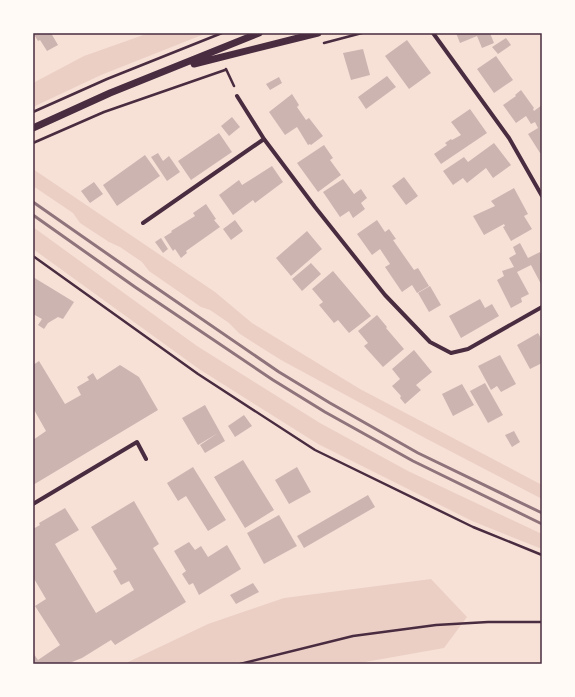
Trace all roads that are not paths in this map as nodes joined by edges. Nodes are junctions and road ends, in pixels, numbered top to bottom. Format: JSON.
{"nodes":[{"id":1,"x":259,"y":33,"type":"edge"},
{"id":2,"x":318,"y":33,"type":"edge"},
{"id":3,"x":433,"y":33,"type":"edge"},
{"id":4,"x":167,"y":71,"type":"junction"},
{"id":5,"x":237,"y":96,"type":"dead end"},
{"id":6,"x":33,"y":128,"type":"edge"},
{"id":7,"x":264,"y":139,"type":"junction"},
{"id":8,"x":542,"y":196,"type":"edge"},
{"id":9,"x":143,"y":223,"type":"dead end"},
{"id":10,"x":542,"y":308,"type":"edge"},
{"id":11,"x":146,"y":459,"type":"dead end"},
{"id":12,"x":33,"y":504,"type":"edge"}],
"edges":[{"from":1,"to":4,"type":"street"},
{"from":2,"to":4,"type":"street"},
{"from":3,"to":8,"type":"street"},
{"from":4,"to":6,"type":"street"},
{"from":5,"to":7,"type":"street"},
{"from":7,"to":9,"type":"street"},
{"from":7,"to":10,"type":"street"},
{"from":11,"to":12,"type":"street"}]}
